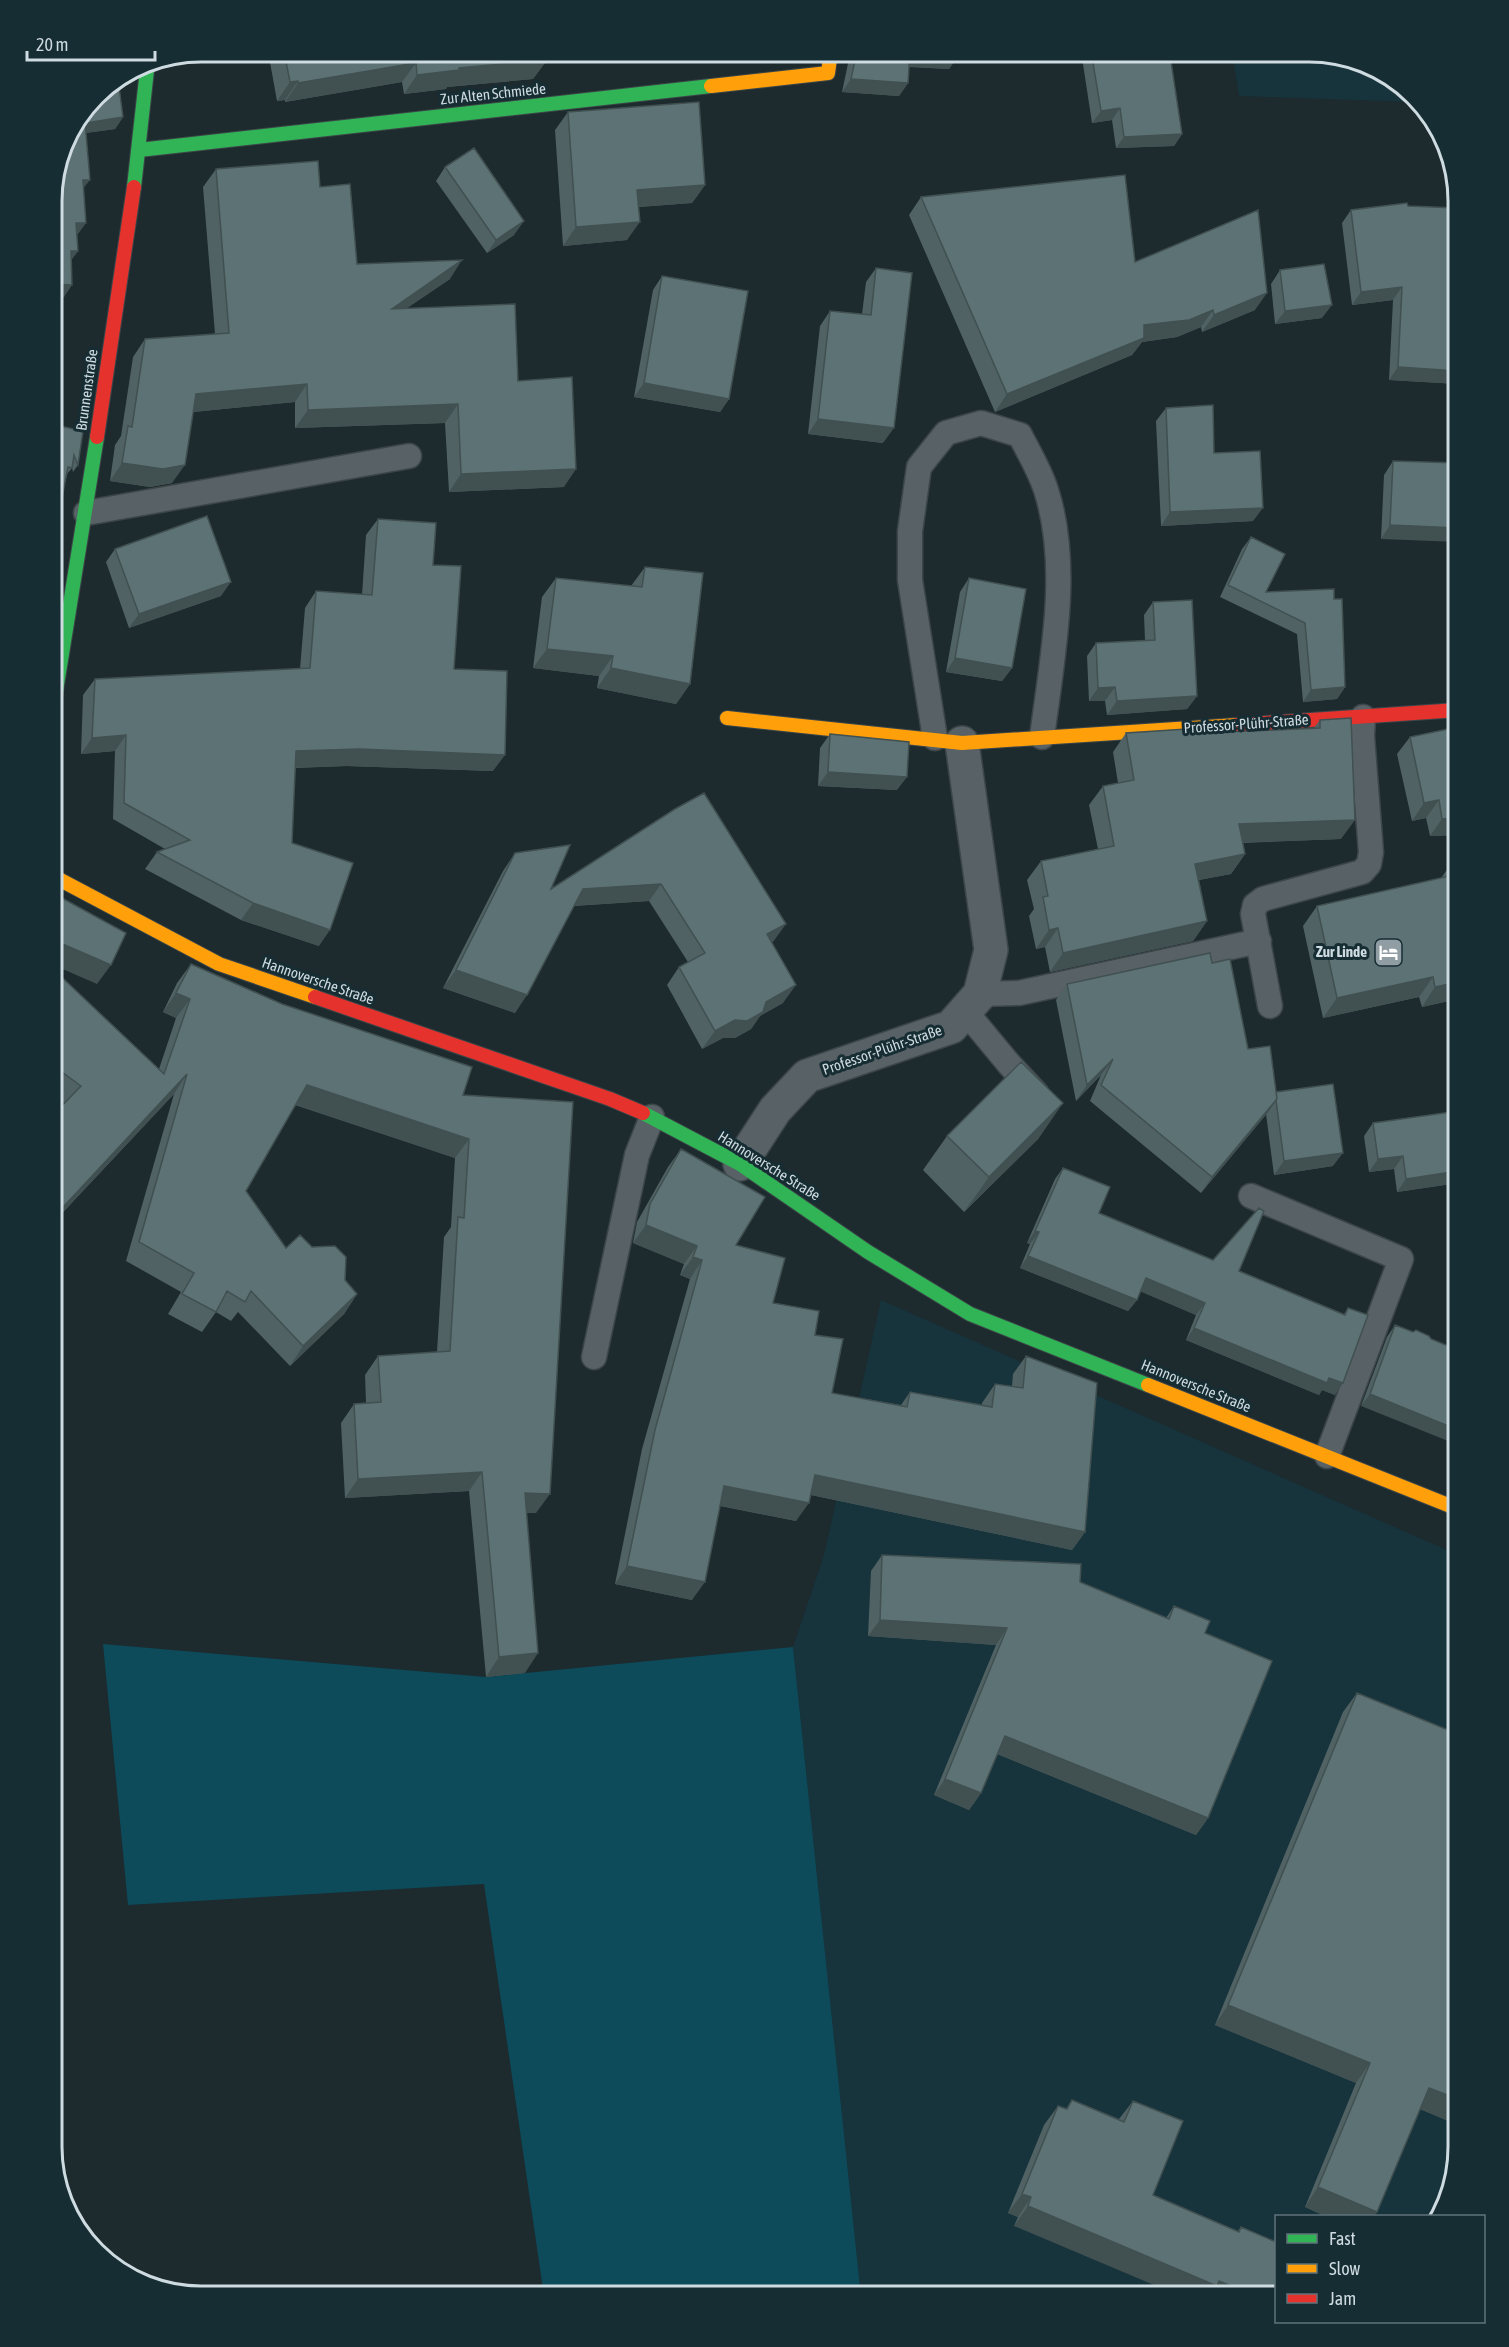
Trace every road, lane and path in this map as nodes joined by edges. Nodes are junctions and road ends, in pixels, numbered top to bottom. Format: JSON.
{"nodes":[{"id":1,"x":830,"y":62,"type":"edge"},
{"id":2,"x":147,"y":72,"type":"edge"},
{"id":3,"x":139,"y":150,"type":"junction"},
{"id":4,"x":409,"y":456,"type":"dead end"},
{"id":5,"x":86,"y":513,"type":"junction"},
{"id":6,"x":62,"y":656,"type":"edge"},
{"id":7,"x":1448,"y":711,"type":"edge"},
{"id":8,"x":1363,"y":717,"type":"junction"},
{"id":9,"x":727,"y":718,"type":"dead end"},
{"id":10,"x":1042,"y":737,"type":"junction"},
{"id":11,"x":949,"y":741,"type":"junction"},
{"id":12,"x":62,"y":881,"type":"edge"},
{"id":13,"x":1258,"y":941,"type":"junction"},
{"id":14,"x":972,"y":1003,"type":"junction"},
{"id":15,"x":1270,"y":1006,"type":"dead end"},
{"id":16,"x":1041,"y":1098,"type":"edge"},
{"id":17,"x":652,"y":1117,"type":"junction"},
{"id":18,"x":740,"y":1164,"type":"junction"},
{"id":19,"x":1251,"y":1196,"type":"dead end"},
{"id":20,"x":594,"y":1357,"type":"dead end"},
{"id":21,"x":1327,"y":1455,"type":"junction"},
{"id":22,"x":1448,"y":1505,"type":"edge"}],
"edges":[{"from":1,"to":3,"type":"street","name":"Zur Alten Schmiede"},
{"from":2,"to":3,"type":"street","name":"Brunnenstraße"},
{"from":3,"to":5,"type":"street","name":"Brunnenstraße"},
{"from":4,"to":5,"type":"lane"},
{"from":5,"to":6,"type":"street","name":"Brunnenstraße"},
{"from":7,"to":8,"type":"street","name":"Professor-Plühr-Straße"},
{"from":8,"to":10,"type":"street","name":"Professor-Plühr-Straße"},
{"from":8,"to":13,"type":"lane"},
{"from":9,"to":11,"type":"street","name":"Professor-Plühr-Straße"},
{"from":10,"to":11,"type":"street","name":"Professor-Plühr-Straße"},
{"from":10,"to":11,"type":"lane"},
{"from":11,"to":14,"type":"street"},
{"from":12,"to":17,"type":"street","name":"Hannoversche Straße"},
{"from":13,"to":14,"type":"lane"},
{"from":13,"to":15,"type":"lane"},
{"from":14,"to":16,"type":"lane"},
{"from":14,"to":18,"type":"street","name":"Professor-Plühr-Straße"},
{"from":17,"to":18,"type":"street","name":"Hannoversche Straße"},
{"from":17,"to":20,"type":"lane"},
{"from":18,"to":21,"type":"street","name":"Hannoversche Straße"},
{"from":19,"to":21,"type":"lane"},
{"from":21,"to":22,"type":"street","name":"Hannoversche Straße"}]}
